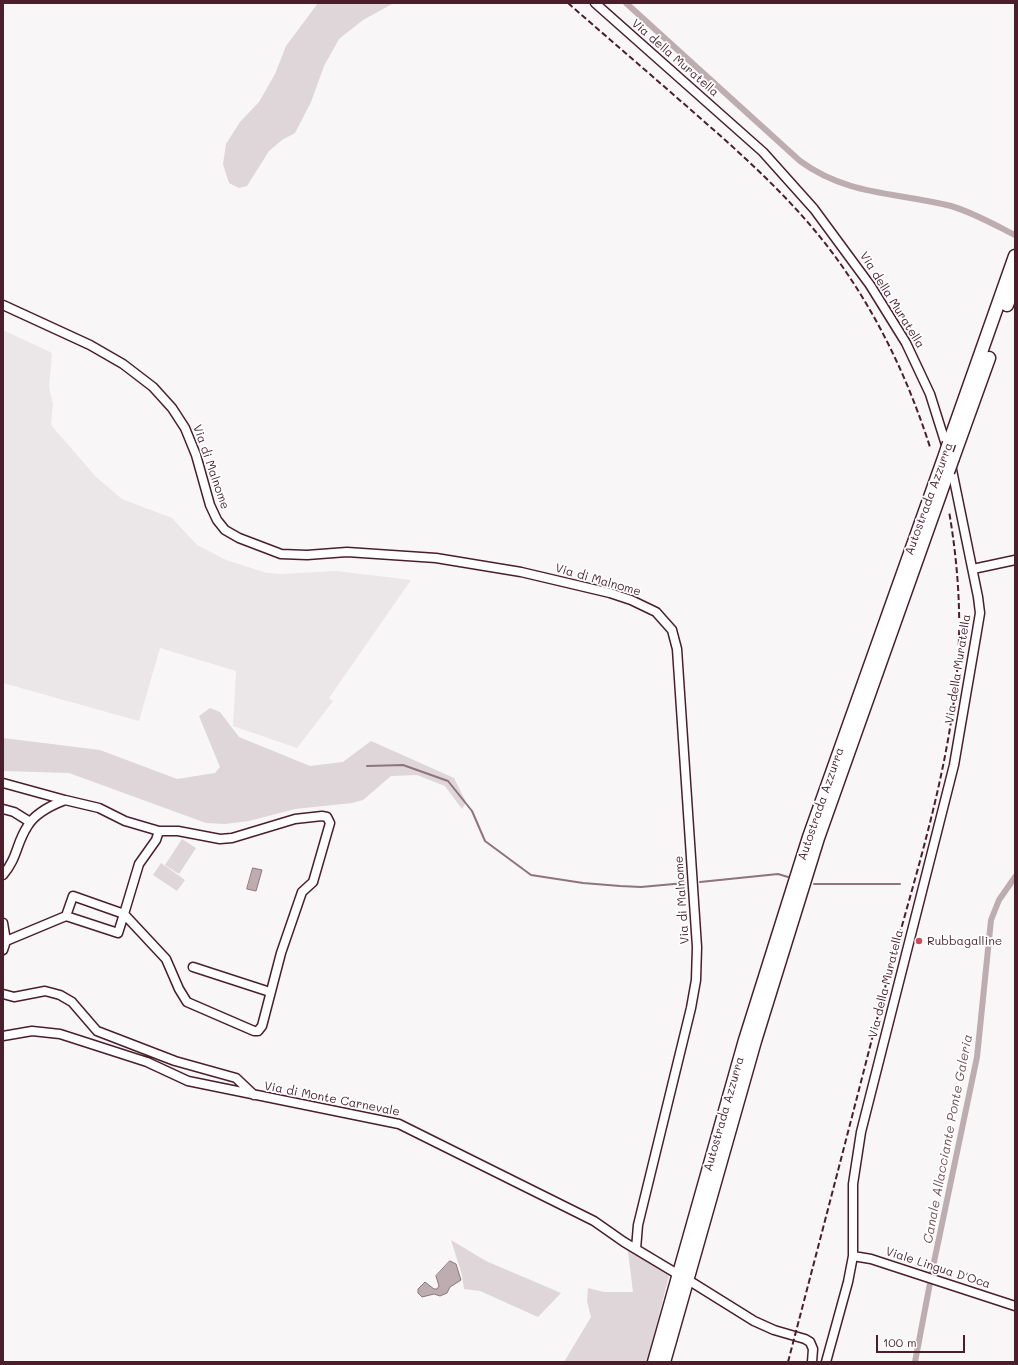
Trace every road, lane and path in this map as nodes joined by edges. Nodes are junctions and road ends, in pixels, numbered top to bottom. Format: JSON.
{"nodes":[{"id":1,"x":595,"y":3,"type":"edge"},
{"id":2,"x":1015,"y":256,"type":"edge"},
{"id":3,"x":1015,"y":283,"type":"edge"},
{"id":4,"x":3,"y":305,"type":"edge"},
{"id":5,"x":949,"y":457,"type":"junction"},
{"id":6,"x":1015,"y":560,"type":"edge"},
{"id":7,"x":973,"y":569,"type":"junction"},
{"id":8,"x":3,"y":783,"type":"edge"},
{"id":9,"x":65,"y":800,"type":"junction"},
{"id":10,"x":3,"y":809,"type":"edge"},
{"id":11,"x":30,"y":822,"type":"junction"},
{"id":12,"x":159,"y":831,"type":"junction"},
{"id":13,"x":3,"y":875,"type":"edge"},
{"id":14,"x":124,"y":914,"type":"junction"},
{"id":15,"x":66,"y":916,"type":"junction"},
{"id":16,"x":3,"y":923,"type":"edge"},
{"id":17,"x":6,"y":941,"type":"junction"},
{"id":18,"x":3,"y":950,"type":"edge"},
{"id":19,"x":193,"y":967,"type":"dead end"},
{"id":20,"x":270,"y":992,"type":"junction"},
{"id":21,"x":3,"y":994,"type":"edge"},
{"id":22,"x":3,"y":1036,"type":"edge"},
{"id":23,"x":254,"y":1095,"type":"junction"},
{"id":24,"x":636,"y":1249,"type":"junction"},
{"id":25,"x":853,"y":1256,"type":"junction"},
{"id":26,"x":674,"y":1272,"type":"dead end"},
{"id":27,"x":693,"y":1283,"type":"dead end"},
{"id":28,"x":1015,"y":1306,"type":"edge"},
{"id":29,"x":654,"y":1362,"type":"edge"},
{"id":30,"x":664,"y":1362,"type":"edge"},
{"id":31,"x":812,"y":1362,"type":"edge"},
{"id":32,"x":826,"y":1362,"type":"edge"}],
"edges":[{"from":1,"to":7,"type":"street","name":"Via della Muratella"},
{"from":2,"to":5,"type":"highway","name":"Autostrada Azzurra","bridge":true},
{"from":3,"to":5,"type":"highway","name":"Autostrada Azzurra"},
{"from":4,"to":24,"type":"street","name":"Via di Malnome"},
{"from":5,"to":29,"type":"highway","name":"Autostrada Azzurra"},
{"from":5,"to":30,"type":"highway","name":"Autostrada Azzurra","bridge":true},
{"from":6,"to":7,"type":"street"},
{"from":7,"to":25,"type":"street","name":"Via della Muratella"},
{"from":8,"to":9,"type":"street"},
{"from":9,"to":11,"type":"street"},
{"from":9,"to":12,"type":"street"},
{"from":10,"to":11,"type":"street"},
{"from":11,"to":13,"type":"street"},
{"from":12,"to":14,"type":"street"},
{"from":12,"to":20,"type":"street"},
{"from":14,"to":15,"type":"street"},
{"from":14,"to":15,"type":"street"},
{"from":14,"to":20,"type":"street"},
{"from":15,"to":17,"type":"street"},
{"from":16,"to":17,"type":"street"},
{"from":17,"to":18,"type":"street"},
{"from":19,"to":20,"type":"street"},
{"from":21,"to":23,"type":"street"},
{"from":22,"to":23,"type":"street","name":"Via di Monte Carnevale"},
{"from":23,"to":24,"type":"street","name":"Via di Monte Carnevale"},
{"from":24,"to":26,"type":"street"},
{"from":25,"to":28,"type":"street","name":"Viale Lingua D'Oca"},
{"from":25,"to":32,"type":"street","name":"Via della Muratella"},
{"from":27,"to":31,"type":"street"}]}
